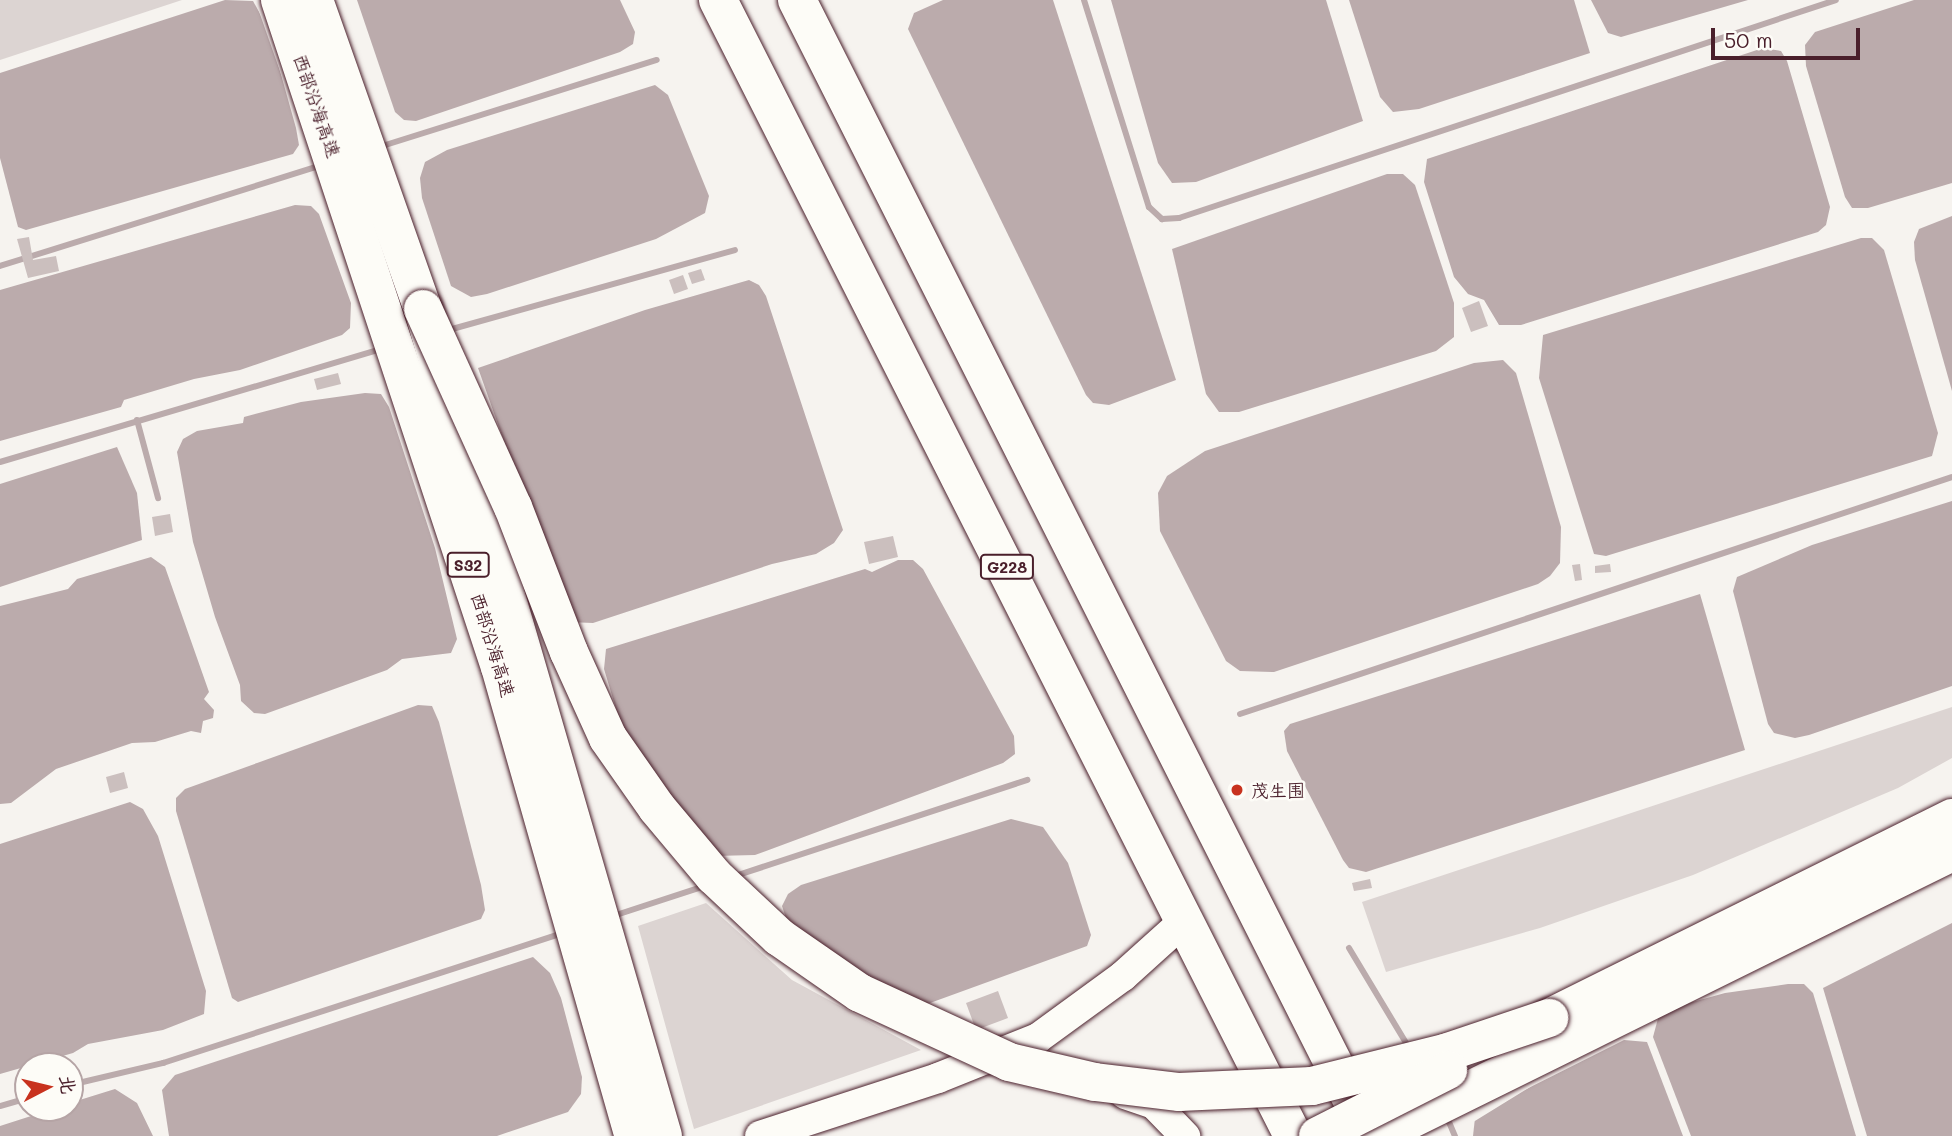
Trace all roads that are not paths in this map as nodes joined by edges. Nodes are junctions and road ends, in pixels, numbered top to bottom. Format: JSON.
{"nodes":[{"id":1,"x":280,"y":0,"type":"edge"},
{"id":2,"x":314,"y":0,"type":"edge"},
{"id":3,"x":718,"y":0,"type":"edge"},
{"id":4,"x":797,"y":0,"type":"edge"},
{"id":5,"x":423,"y":309,"type":"junction"},
{"id":6,"x":1952,"y":818,"type":"edge"},
{"id":7,"x":1952,"y":852,"type":"edge"},
{"id":8,"x":1786,"y":917,"type":"junction"},
{"id":9,"x":1186,"y":919,"type":"junction"},
{"id":10,"x":1549,"y":1018,"type":"junction"},
{"id":11,"x":1533,"y":1059,"type":"junction"},
{"id":12,"x":981,"y":1060,"type":"junction"},
{"id":13,"x":634,"y":1136,"type":"edge"},
{"id":14,"x":663,"y":1136,"type":"edge"},
{"id":15,"x":760,"y":1136,"type":"edge"},
{"id":16,"x":1185,"y":1136,"type":"edge"},
{"id":17,"x":1293,"y":1136,"type":"edge"},
{"id":18,"x":1318,"y":1136,"type":"edge"},
{"id":19,"x":1370,"y":1136,"type":"edge"},
{"id":20,"x":1377,"y":1136,"type":"edge"},
{"id":21,"x":1423,"y":1136,"type":"edge"}],
"edges":[{"from":1,"to":13,"type":"highway","name":"西部沿海高速","number":"S32"},
{"from":2,"to":5,"type":"highway","name":"西部沿海高速","number":"S32"},
{"from":3,"to":9,"type":"highway","number":"G228"},
{"from":4,"to":19,"type":"highway"},
{"from":5,"to":10,"type":"highway","bridge":true},
{"from":5,"to":14,"type":"highway","name":"西部沿海高速","number":"S32","bridge":true},
{"from":6,"to":8,"type":"highway"},
{"from":7,"to":8,"type":"highway"},
{"from":8,"to":10,"type":"highway"},
{"from":8,"to":11,"type":"highway"},
{"from":9,"to":12,"type":"street"},
{"from":9,"to":17,"type":"highway","number":"G228"},
{"from":10,"to":18,"type":"highway","bridge":true},
{"from":11,"to":20,"type":"highway"},
{"from":11,"to":21,"type":"highway"},
{"from":12,"to":15,"type":"street"},
{"from":12,"to":16,"type":"street"}]}
